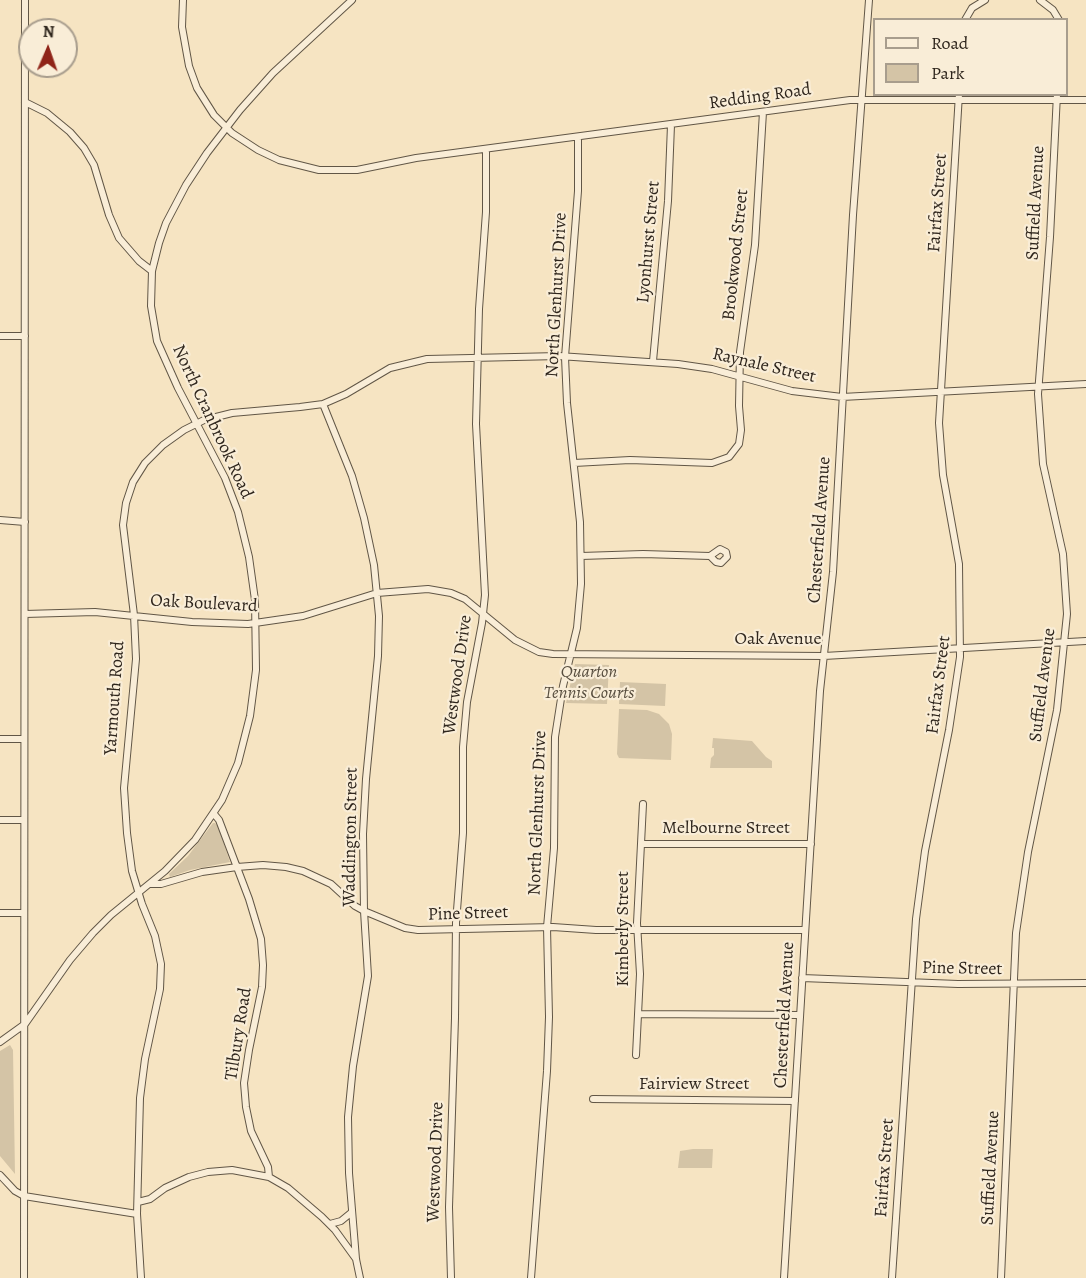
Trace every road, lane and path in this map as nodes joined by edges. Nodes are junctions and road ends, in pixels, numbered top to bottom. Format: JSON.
{"nodes":[{"id":1,"x":25,"y":0,"type":"edge"},
{"id":2,"x":183,"y":0,"type":"edge"},
{"id":3,"x":352,"y":0,"type":"edge"},
{"id":4,"x":869,"y":0,"type":"edge"},
{"id":5,"x":985,"y":0,"type":"edge"},
{"id":6,"x":1040,"y":0,"type":"edge"},
{"id":7,"x":966,"y":18,"type":"edge"},
{"id":8,"x":1058,"y":18,"type":"edge"},
{"id":9,"x":959,"y":97,"type":"edge"},
{"id":10,"x":1057,"y":97,"type":"edge"},
{"id":11,"x":861,"y":99,"type":"junction"},
{"id":12,"x":1086,"y":100,"type":"edge"},
{"id":13,"x":25,"y":102,"type":"junction"},
{"id":14,"x":763,"y":112,"type":"junction"},
{"id":15,"x":671,"y":125,"type":"junction"},
{"id":16,"x":226,"y":128,"type":"junction"},
{"id":17,"x":578,"y":137,"type":"junction"},
{"id":18,"x":486,"y":149,"type":"junction"},
{"id":19,"x":152,"y":271,"type":"junction"},
{"id":20,"x":0,"y":336,"type":"edge"},
{"id":21,"x":25,"y":336,"type":"junction"},
{"id":22,"x":477,"y":357,"type":"junction"},
{"id":23,"x":565,"y":357,"type":"junction"},
{"id":24,"x":435,"y":358,"type":"joint"},
{"id":25,"x":653,"y":362,"type":"junction"},
{"id":26,"x":739,"y":375,"type":"junction"},
{"id":27,"x":1086,"y":384,"type":"edge"},
{"id":28,"x":1038,"y":386,"type":"junction"},
{"id":29,"x":941,"y":392,"type":"junction"},
{"id":30,"x":842,"y":397,"type":"junction"},
{"id":31,"x":323,"y":404,"type":"junction"},
{"id":32,"x":197,"y":423,"type":"junction"},
{"id":33,"x":574,"y":463,"type":"junction"},
{"id":34,"x":0,"y":520,"type":"edge"},
{"id":35,"x":25,"y":522,"type":"junction"},
{"id":36,"x":581,"y":556,"type":"junction"},
{"id":37,"x":710,"y":556,"type":"dead end"},
{"id":38,"x":377,"y":593,"type":"junction"},
{"id":39,"x":483,"y":612,"type":"junction"},
{"id":40,"x":25,"y":614,"type":"junction"},
{"id":41,"x":134,"y":615,"type":"junction"},
{"id":42,"x":255,"y":623,"type":"junction"},
{"id":43,"x":1086,"y":641,"type":"edge"},
{"id":44,"x":1064,"y":643,"type":"junction"},
{"id":45,"x":961,"y":648,"type":"junction"},
{"id":46,"x":570,"y":655,"type":"junction"},
{"id":47,"x":824,"y":656,"type":"junction"},
{"id":48,"x":0,"y":739,"type":"edge"},
{"id":49,"x":24,"y":739,"type":"junction"},
{"id":50,"x":643,"y":804,"type":"dead end"},
{"id":51,"x":214,"y":814,"type":"junction"},
{"id":52,"x":0,"y":820,"type":"edge"},
{"id":53,"x":24,"y":820,"type":"junction"},
{"id":54,"x":641,"y":844,"type":"junction"},
{"id":55,"x":811,"y":844,"type":"junction"},
{"id":56,"x":237,"y":867,"type":"junction"},
{"id":57,"x":151,"y":884,"type":"junction"},
{"id":58,"x":139,"y":893,"type":"junction"},
{"id":59,"x":364,"y":911,"type":"junction"},
{"id":60,"x":0,"y":913,"type":"edge"},
{"id":61,"x":24,"y":913,"type":"junction"},
{"id":62,"x":547,"y":927,"type":"junction"},
{"id":63,"x":456,"y":929,"type":"junction"},
{"id":64,"x":636,"y":930,"type":"junction"},
{"id":65,"x":805,"y":930,"type":"junction"},
{"id":66,"x":802,"y":978,"type":"junction"},
{"id":67,"x":910,"y":983,"type":"junction"},
{"id":68,"x":1086,"y":983,"type":"edge"},
{"id":69,"x":1013,"y":984,"type":"junction"},
{"id":70,"x":638,"y":1014,"type":"junction"},
{"id":71,"x":800,"y":1014,"type":"junction"},
{"id":72,"x":25,"y":1024,"type":"junction"},
{"id":73,"x":0,"y":1042,"type":"edge"},
{"id":74,"x":636,"y":1055,"type":"dead end"},
{"id":75,"x":593,"y":1099,"type":"dead end"},
{"id":76,"x":795,"y":1101,"type":"junction"},
{"id":77,"x":0,"y":1175,"type":"edge"},
{"id":78,"x":269,"y":1177,"type":"junction"},
{"id":79,"x":24,"y":1196,"type":"junction"},
{"id":80,"x":138,"y":1202,"type":"junction"},
{"id":81,"x":352,"y":1212,"type":"junction"},
{"id":82,"x":137,"y":1214,"type":"junction"},
{"id":83,"x":330,"y":1224,"type":"junction"},
{"id":84,"x":356,"y":1259,"type":"junction"},
{"id":85,"x":24,"y":1278,"type":"edge"},
{"id":86,"x":141,"y":1278,"type":"edge"},
{"id":87,"x":360,"y":1278,"type":"edge"},
{"id":88,"x":451,"y":1278,"type":"edge"},
{"id":89,"x":531,"y":1278,"type":"edge"},
{"id":90,"x":784,"y":1278,"type":"edge"},
{"id":91,"x":892,"y":1278,"type":"edge"},
{"id":92,"x":1001,"y":1278,"type":"edge"}],
"edges":[{"from":1,"to":13,"type":"street"},
{"from":2,"to":16,"type":"street","name":"Redding Road"},
{"from":3,"to":16,"type":"street","name":"North Cranbrook Road"},
{"from":4,"to":11,"type":"street","name":"Chesterfield Avenue"},
{"from":5,"to":7,"type":"street"},
{"from":6,"to":8,"type":"street"},
{"from":9,"to":10,"type":"street","name":"Redding Road"},
{"from":9,"to":11,"type":"street","name":"Redding Road"},
{"from":9,"to":29,"type":"street","name":"Fairfax Street"},
{"from":10,"to":12,"type":"street","name":"Redding Road"},
{"from":10,"to":28,"type":"street","name":"Suffield Avenue"},
{"from":11,"to":14,"type":"street","name":"Redding Road"},
{"from":11,"to":30,"type":"street","name":"Chesterfield Avenue"},
{"from":13,"to":19,"type":"street"},
{"from":13,"to":21,"type":"street"},
{"from":14,"to":15,"type":"street","name":"Redding Road"},
{"from":14,"to":26,"type":"street","name":"Brookwood Street"},
{"from":15,"to":17,"type":"street","name":"Redding Road"},
{"from":15,"to":25,"type":"street","name":"Lyonhurst Street"},
{"from":16,"to":18,"type":"street","name":"Redding Road"},
{"from":16,"to":19,"type":"street","name":"North Cranbrook Road"},
{"from":17,"to":18,"type":"street","name":"Redding Road"},
{"from":17,"to":23,"type":"street","name":"North Glenhurst Drive"},
{"from":18,"to":22,"type":"street","name":"Westwood Drive"},
{"from":19,"to":32,"type":"street","name":"North Cranbrook Road"},
{"from":20,"to":21,"type":"street"},
{"from":21,"to":35,"type":"street"},
{"from":22,"to":23,"type":"street","name":"Raynale Street"},
{"from":22,"to":24,"type":"street","name":"Raynale Street"},
{"from":22,"to":39,"type":"street","name":"Westwood Drive"},
{"from":23,"to":25,"type":"street","name":"Raynale Street"},
{"from":23,"to":33,"type":"street","name":"North Glenhurst Drive"},
{"from":24,"to":31,"type":"street","name":"Yarmouth Road"},
{"from":25,"to":26,"type":"street","name":"Raynale Street"},
{"from":26,"to":30,"type":"street","name":"Raynale Street"},
{"from":26,"to":33,"type":"street","name":"Brookwood Street"},
{"from":27,"to":28,"type":"street","name":"Raynale Street"},
{"from":28,"to":29,"type":"street","name":"Raynale Street"},
{"from":28,"to":44,"type":"street","name":"Suffield Avenue"},
{"from":29,"to":30,"type":"street","name":"Raynale Street"},
{"from":29,"to":45,"type":"street","name":"Fairfax Street"},
{"from":30,"to":47,"type":"street","name":"Chesterfield Avenue"},
{"from":31,"to":32,"type":"street","name":"Yarmouth Road"},
{"from":31,"to":38,"type":"street","name":"Waddington Street"},
{"from":32,"to":41,"type":"street","name":"Yarmouth Road"},
{"from":32,"to":42,"type":"street","name":"North Cranbrook Road"},
{"from":33,"to":36,"type":"street","name":"North Glenhurst Drive"},
{"from":34,"to":35,"type":"street"},
{"from":35,"to":40,"type":"street"},
{"from":36,"to":37,"type":"street"},
{"from":36,"to":46,"type":"street","name":"North Glenhurst Drive"},
{"from":38,"to":39,"type":"street","name":"Oak Boulevard"},
{"from":38,"to":42,"type":"street","name":"Oak Boulevard"},
{"from":38,"to":59,"type":"street","name":"Waddington Street"},
{"from":39,"to":46,"type":"street","name":"Oak Avenue"},
{"from":39,"to":63,"type":"street","name":"Westwood Drive"},
{"from":40,"to":41,"type":"street","name":"Oak Boulevard"},
{"from":40,"to":49,"type":"street"},
{"from":41,"to":42,"type":"street","name":"Oak Boulevard"},
{"from":41,"to":58,"type":"street","name":"Yarmouth Road"},
{"from":42,"to":51,"type":"street","name":"North Cranbrook Road"},
{"from":43,"to":44,"type":"street","name":"Oak Avenue"},
{"from":44,"to":45,"type":"street","name":"Oak Avenue"},
{"from":44,"to":69,"type":"street","name":"Suffield Avenue"},
{"from":45,"to":47,"type":"street","name":"Oak Avenue"},
{"from":45,"to":67,"type":"street","name":"Fairfax Street"},
{"from":46,"to":47,"type":"street","name":"Oak Avenue"},
{"from":46,"to":62,"type":"street","name":"North Glenhurst Drive"},
{"from":47,"to":55,"type":"street","name":"Chesterfield Avenue"},
{"from":48,"to":49,"type":"street"},
{"from":49,"to":53,"type":"street"},
{"from":50,"to":54,"type":"street","name":"Kimberly Street"},
{"from":51,"to":56,"type":"street","name":"Tilbury Road"},
{"from":51,"to":57,"type":"street","name":"North Cranbrook Road"},
{"from":52,"to":53,"type":"street"},
{"from":53,"to":61,"type":"street"},
{"from":54,"to":55,"type":"street","name":"Melbourne Street"},
{"from":54,"to":64,"type":"street","name":"Kimberly Street"},
{"from":55,"to":65,"type":"street","name":"Chesterfield Avenue"},
{"from":56,"to":57,"type":"street","name":"Pine Street"},
{"from":56,"to":59,"type":"street","name":"Pine Street"},
{"from":56,"to":78,"type":"street","name":"Tilbury Road"},
{"from":57,"to":58,"type":"street","name":"North Cranbrook Road"},
{"from":58,"to":72,"type":"street","name":"North Cranbrook Road"},
{"from":58,"to":80,"type":"street","name":"Yarmouth Road"},
{"from":59,"to":63,"type":"street","name":"Pine Street"},
{"from":59,"to":81,"type":"street","name":"Waddington Street"},
{"from":60,"to":61,"type":"street"},
{"from":61,"to":72,"type":"street"},
{"from":62,"to":63,"type":"street","name":"Pine Street"},
{"from":62,"to":64,"type":"street","name":"Pine Street"},
{"from":62,"to":89,"type":"street","name":"North Glenhurst Drive"},
{"from":63,"to":88,"type":"street","name":"Westwood Drive"},
{"from":64,"to":65,"type":"street","name":"Pine Street"},
{"from":64,"to":70,"type":"street","name":"Kimberly Street"},
{"from":65,"to":66,"type":"street","name":"Chesterfield Avenue"},
{"from":66,"to":67,"type":"street","name":"Pine Street"},
{"from":66,"to":71,"type":"street","name":"Chesterfield Avenue"},
{"from":67,"to":69,"type":"street","name":"Pine Street"},
{"from":67,"to":91,"type":"street","name":"Fairfax Street"},
{"from":68,"to":69,"type":"street","name":"Pine Street"},
{"from":69,"to":92,"type":"street","name":"Suffield Avenue"},
{"from":70,"to":71,"type":"street"},
{"from":70,"to":74,"type":"street","name":"Kimberly Street"},
{"from":71,"to":76,"type":"street","name":"Chesterfield Avenue"},
{"from":72,"to":73,"type":"street","name":"North Cranbrook Road"},
{"from":72,"to":79,"type":"street"},
{"from":75,"to":76,"type":"street","name":"Fairview Street"},
{"from":76,"to":90,"type":"street","name":"Chesterfield Avenue"},
{"from":77,"to":79,"type":"street"},
{"from":78,"to":80,"type":"street"},
{"from":78,"to":83,"type":"street"},
{"from":79,"to":82,"type":"street"},
{"from":79,"to":85,"type":"street"},
{"from":80,"to":82,"type":"street","name":"Yarmouth Road"},
{"from":81,"to":83,"type":"street"},
{"from":81,"to":84,"type":"street","name":"Waddington Street"},
{"from":82,"to":86,"type":"street","name":"Yarmouth Road"},
{"from":83,"to":84,"type":"street"},
{"from":84,"to":87,"type":"street","name":"Waddington Street"}]}
